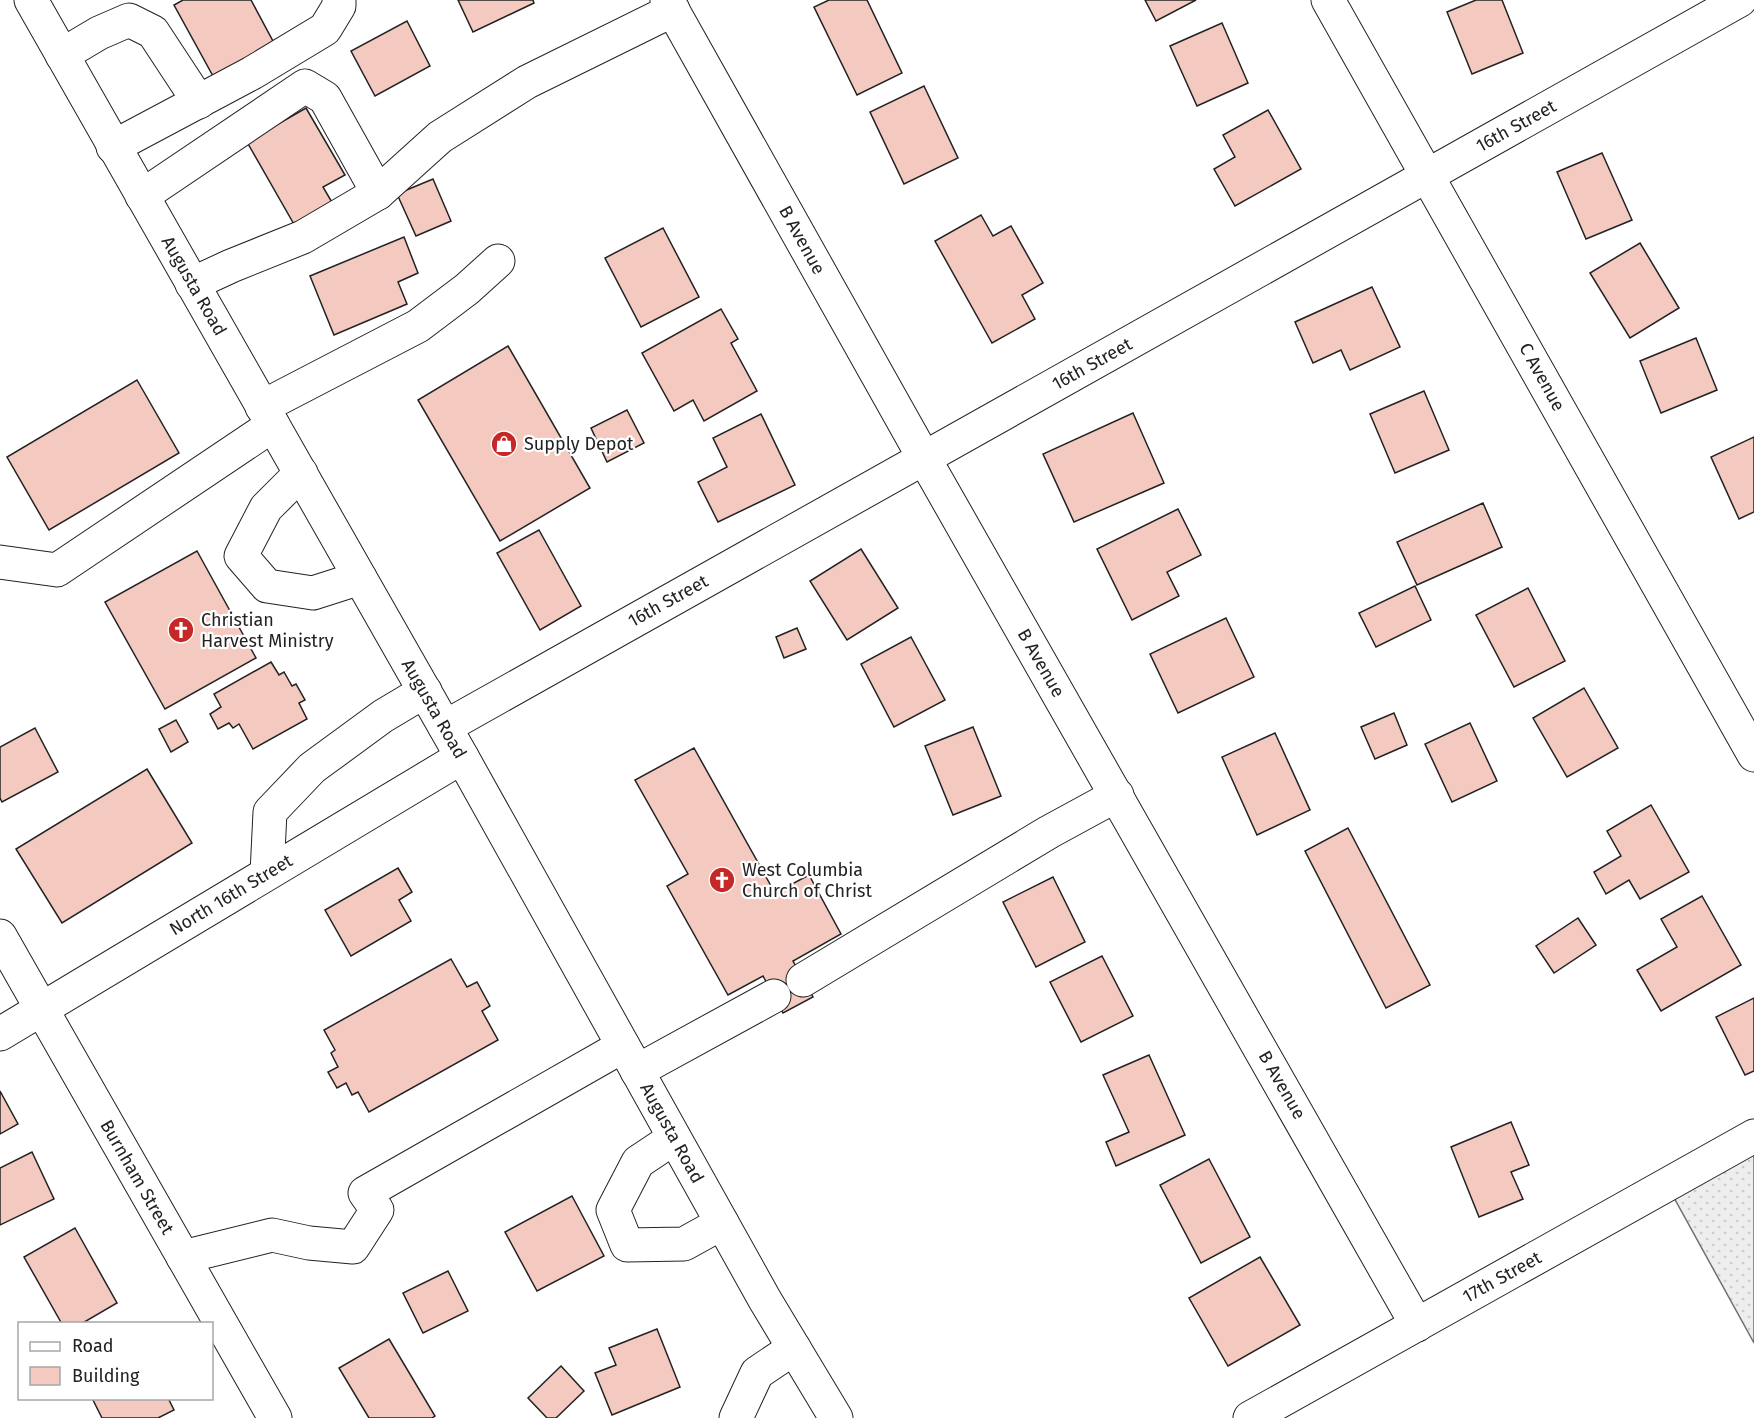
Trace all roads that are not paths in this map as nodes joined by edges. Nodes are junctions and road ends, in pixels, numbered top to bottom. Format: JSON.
{"nodes":[{"id":1,"x":31,"y":0,"type":"edge"},
{"id":2,"x":339,"y":0,"type":"edge"},
{"id":3,"x":1328,"y":0,"type":"edge"},
{"id":4,"x":1740,"y":0,"type":"edge"},
{"id":5,"x":670,"y":5,"type":"edge"},
{"id":6,"x":62,"y":55,"type":"junction"},
{"id":7,"x":199,"y":102,"type":"junction"},
{"id":8,"x":113,"y":147,"type":"junction"},
{"id":9,"x":1428,"y":175,"type":"junction"},
{"id":10,"x":378,"y":193,"type":"junction"},
{"id":11,"x":142,"y":196,"type":"junction"},
{"id":12,"x":498,"y":261,"type":"dead end"},
{"id":13,"x":192,"y":284,"type":"junction"},
{"id":14,"x":268,"y":416,"type":"junction"},
{"id":15,"x":924,"y":458,"type":"junction"},
{"id":16,"x":300,"y":473,"type":"junction"},
{"id":17,"x":0,"y":562,"type":"edge"},
{"id":18,"x":360,"y":578,"type":"junction"},
{"id":19,"x":424,"y":691,"type":"junction"},
{"id":20,"x":445,"y":727,"type":"junction"},
{"id":21,"x":1754,"y":755,"type":"edge"},
{"id":22,"x":462,"y":757,"type":"junction"},
{"id":23,"x":1117,"y":795,"type":"junction"},
{"id":24,"x":267,"y":873,"type":"junction"},
{"id":25,"x":0,"y":936,"type":"edge"},
{"id":26,"x":803,"y":980,"type":"dead end"},
{"id":27,"x":774,"y":996,"type":"dead end"},
{"id":28,"x":42,"y":1009,"type":"junction"},
{"id":29,"x":0,"y":1034,"type":"edge"},
{"id":30,"x":630,"y":1058,"type":"junction"},
{"id":31,"x":1754,"y":1136,"type":"edge"},
{"id":32,"x":675,"y":1138,"type":"junction"},
{"id":33,"x":722,"y":1223,"type":"junction"},
{"id":34,"x":183,"y":1257,"type":"junction"},
{"id":35,"x":1417,"y":1325,"type":"junction"},
{"id":36,"x":794,"y":1348,"type":"junction"},
{"id":37,"x":274,"y":1418,"type":"edge"},
{"id":38,"x":736,"y":1418,"type":"edge"},
{"id":39,"x":836,"y":1418,"type":"edge"},
{"id":40,"x":1250,"y":1418,"type":"edge"}],
"edges":[{"from":1,"to":6,"type":"street","name":"Augusta Road"},
{"from":2,"to":7,"type":"street"},
{"from":3,"to":9,"type":"street","name":"C Avenue"},
{"from":4,"to":9,"type":"street","name":"16th Street"},
{"from":5,"to":10,"type":"street"},
{"from":5,"to":15,"type":"street","name":"B Avenue"},
{"from":6,"to":7,"type":"street"},
{"from":6,"to":8,"type":"street","name":"Augusta Road"},
{"from":7,"to":8,"type":"street"},
{"from":8,"to":11,"type":"street","name":"Augusta Road"},
{"from":9,"to":15,"type":"street","name":"16th Street"},
{"from":9,"to":21,"type":"street","name":"C Avenue"},
{"from":10,"to":11,"type":"street"},
{"from":10,"to":13,"type":"street"},
{"from":11,"to":13,"type":"street","name":"Augusta Road"},
{"from":12,"to":14,"type":"street"},
{"from":13,"to":14,"type":"street","name":"Augusta Road"},
{"from":14,"to":16,"type":"street","name":"Augusta Road"},
{"from":14,"to":17,"type":"street"},
{"from":15,"to":20,"type":"street","name":"16th Street"},
{"from":15,"to":23,"type":"street","name":"B Avenue"},
{"from":16,"to":18,"type":"street","name":"Augusta Road"},
{"from":16,"to":18,"type":"street"},
{"from":18,"to":19,"type":"street","name":"Augusta Road"},
{"from":19,"to":20,"type":"street","name":"Augusta Road"},
{"from":19,"to":24,"type":"street"},
{"from":20,"to":22,"type":"street","name":"Augusta Road"},
{"from":22,"to":24,"type":"street","name":"North 16th Street"},
{"from":22,"to":30,"type":"street","name":"Augusta Road"},
{"from":23,"to":26,"type":"street"},
{"from":23,"to":35,"type":"street","name":"B Avenue"},
{"from":24,"to":28,"type":"street","name":"North 16th Street"},
{"from":25,"to":28,"type":"street","name":"Burnham Street"},
{"from":27,"to":30,"type":"street"},
{"from":28,"to":29,"type":"street","name":"North 16th Street"},
{"from":28,"to":34,"type":"street","name":"Burnham Street"},
{"from":30,"to":32,"type":"street","name":"Augusta Road"},
{"from":30,"to":34,"type":"street"},
{"from":31,"to":35,"type":"street","name":"17th Street"},
{"from":32,"to":33,"type":"street","name":"Augusta Road"},
{"from":32,"to":33,"type":"street"},
{"from":33,"to":36,"type":"street","name":"Augusta Road"},
{"from":34,"to":37,"type":"street","name":"Burnham Street"},
{"from":35,"to":40,"type":"street","name":"17th Street"},
{"from":36,"to":38,"type":"street"},
{"from":36,"to":39,"type":"street","name":"Augusta Road"}]}
